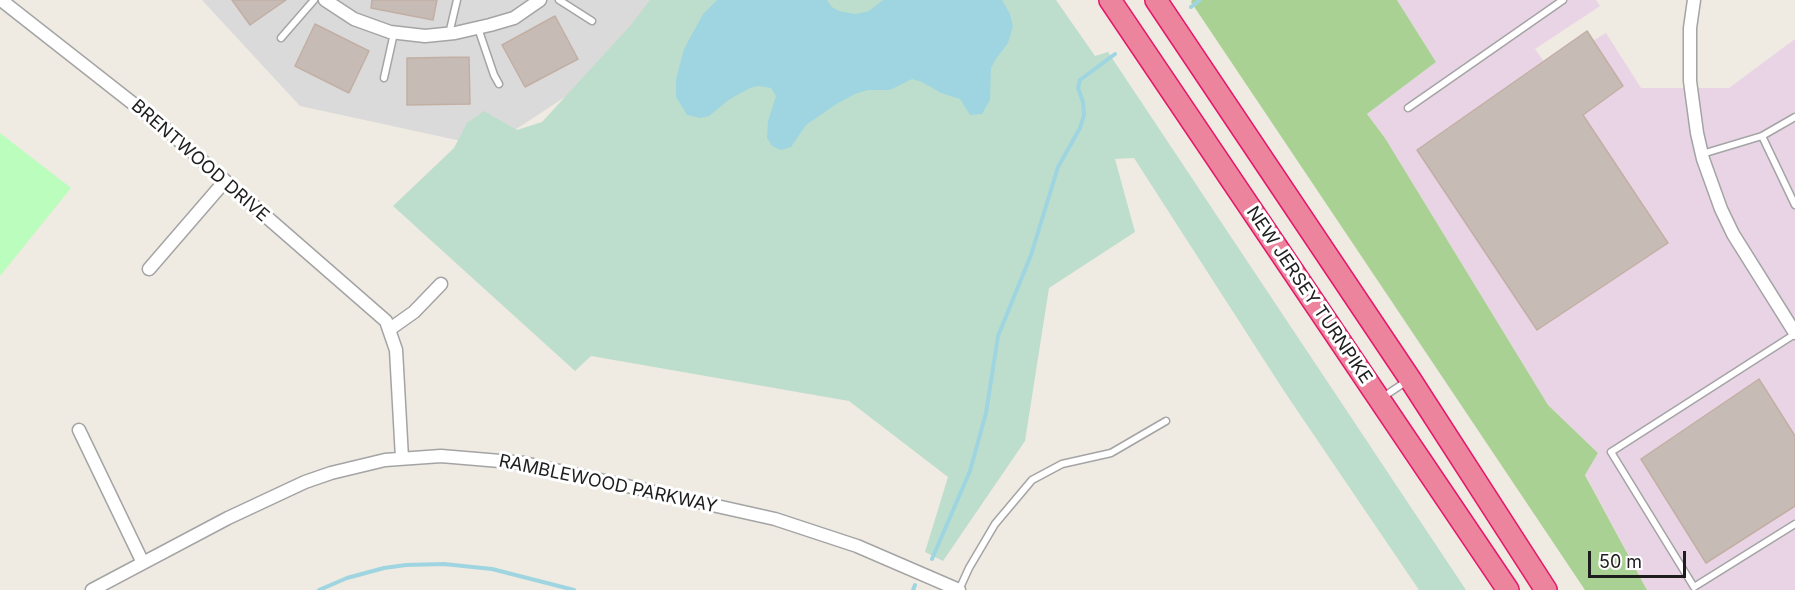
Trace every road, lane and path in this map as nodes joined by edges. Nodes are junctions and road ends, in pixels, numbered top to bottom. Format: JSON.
{"nodes":[{"id":1,"x":2,"y":0,"type":"edge"},
{"id":2,"x":314,"y":0,"type":"edge"},
{"id":3,"x":457,"y":0,"type":"edge"},
{"id":4,"x":540,"y":0,"type":"edge"},
{"id":5,"x":559,"y":0,"type":"edge"},
{"id":6,"x":1110,"y":0,"type":"edge"},
{"id":7,"x":1156,"y":0,"type":"edge"},
{"id":8,"x":1563,"y":0,"type":"edge"},
{"id":9,"x":1694,"y":0,"type":"edge"},
{"id":10,"x":327,"y":1,"type":"edge"},
{"id":11,"x":592,"y":21,"type":"dead end"},
{"id":12,"x":478,"y":28,"type":"junction"},
{"id":13,"x":394,"y":32,"type":"junction"},
{"id":14,"x":449,"y":34,"type":"junction"},
{"id":15,"x":281,"y":38,"type":"dead end"},
{"id":16,"x":384,"y":78,"type":"dead end"},
{"id":17,"x":499,"y":84,"type":"dead end"},
{"id":18,"x":1408,"y":108,"type":"dead end"},
{"id":19,"x":1795,"y":117,"type":"edge"},
{"id":20,"x":1762,"y":136,"type":"junction"},
{"id":21,"x":1702,"y":154,"type":"junction"},
{"id":22,"x":225,"y":181,"type":"junction"},
{"id":23,"x":1795,"y":205,"type":"edge"},
{"id":24,"x":149,"y":269,"type":"dead end"},
{"id":25,"x":441,"y":284,"type":"dead end"},
{"id":26,"x":390,"y":329,"type":"junction"},
{"id":27,"x":1795,"y":334,"type":"edge"},
{"id":28,"x":1410,"y":379,"type":"junction"},
{"id":29,"x":1380,"y":400,"type":"junction"},
{"id":30,"x":1166,"y":421,"type":"dead end"},
{"id":31,"x":79,"y":430,"type":"dead end"},
{"id":32,"x":402,"y":458,"type":"junction"},
{"id":33,"x":1795,"y":524,"type":"edge"},
{"id":34,"x":143,"y":563,"type":"junction"},
{"id":35,"x":92,"y":590,"type":"edge"},
{"id":36,"x":959,"y":590,"type":"edge"},
{"id":37,"x":1508,"y":590,"type":"edge"},
{"id":38,"x":1546,"y":590,"type":"edge"}],
"edges":[{"from":1,"to":22,"type":"street","name":"BRENTWOOD DRIVE"},
{"from":2,"to":15,"type":"lane"},
{"from":3,"to":14,"type":"lane"},
{"from":4,"to":12,"type":"street"},
{"from":5,"to":11,"type":"lane"},
{"from":6,"to":29,"type":"highway","name":"NEW JERSEY TURNPIKE"},
{"from":7,"to":28,"type":"highway","name":"NEW JERSEY TURNPIKE"},
{"from":8,"to":18,"type":"lane"},
{"from":9,"to":21,"type":"street"},
{"from":10,"to":13,"type":"street"},
{"from":12,"to":14,"type":"street"},
{"from":12,"to":17,"type":"lane"},
{"from":13,"to":14,"type":"street"},
{"from":13,"to":16,"type":"lane"},
{"from":19,"to":20,"type":"lane"},
{"from":20,"to":21,"type":"lane"},
{"from":20,"to":23,"type":"lane"},
{"from":21,"to":27,"type":"street"},
{"from":22,"to":24,"type":"street"},
{"from":22,"to":26,"type":"street","name":"BRENTWOOD DRIVE"},
{"from":25,"to":26,"type":"street"},
{"from":26,"to":32,"type":"street"},
{"from":27,"to":33,"type":"lane"},
{"from":28,"to":29,"type":"lane"},
{"from":28,"to":38,"type":"highway","name":"NEW JERSEY TURNPIKE"},
{"from":29,"to":37,"type":"highway","name":"NEW JERSEY TURNPIKE"},
{"from":30,"to":36,"type":"lane"},
{"from":31,"to":34,"type":"street"},
{"from":32,"to":34,"type":"street","name":"RAMBLEWOOD PARKWAY"},
{"from":32,"to":36,"type":"street","name":"RAMBLEWOOD PARKWAY"},
{"from":34,"to":35,"type":"street","name":"RAMBLEWOOD PARKWAY"}]}
